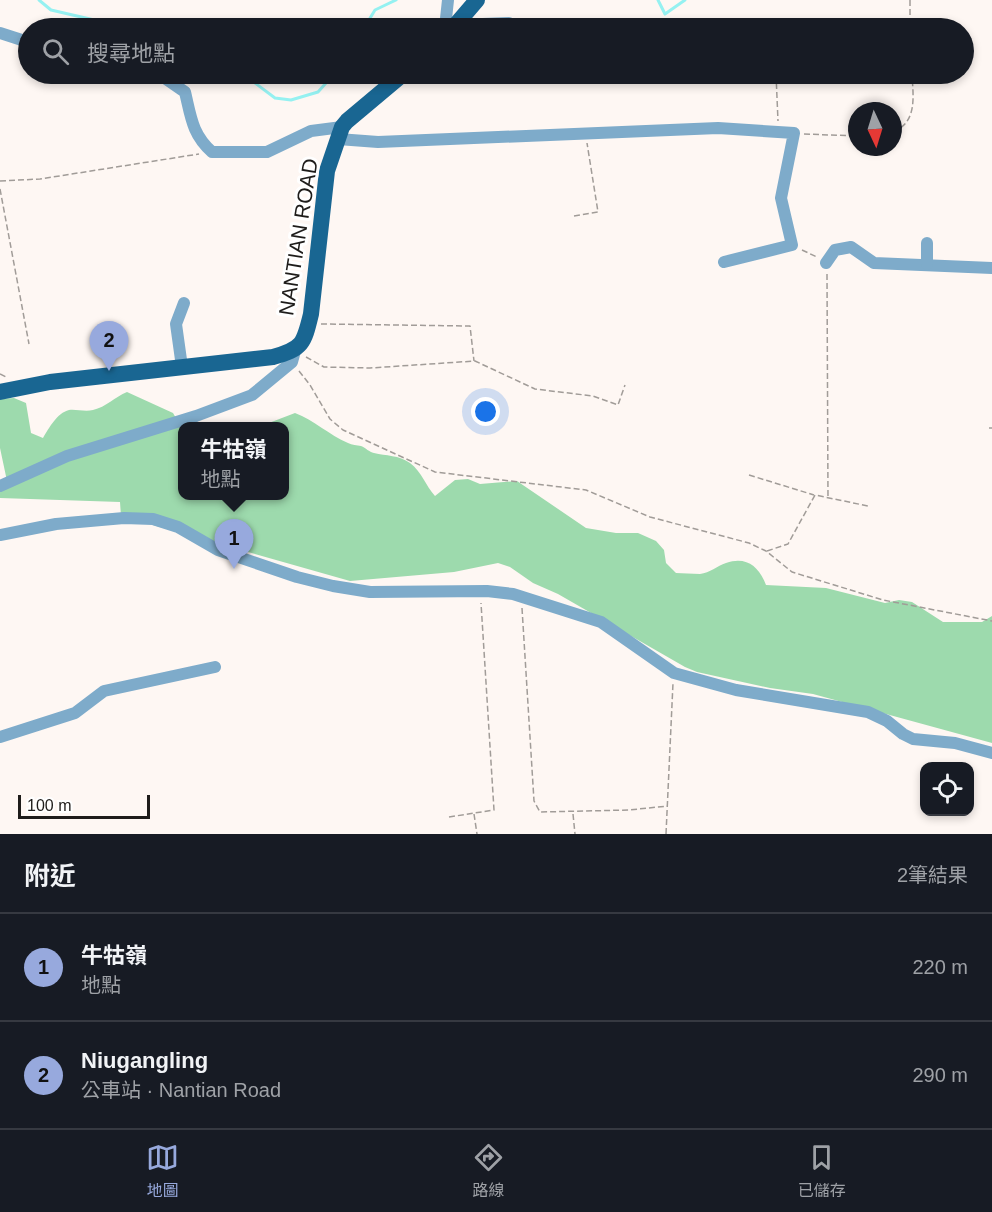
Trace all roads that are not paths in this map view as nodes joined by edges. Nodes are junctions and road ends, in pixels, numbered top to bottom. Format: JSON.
{"nodes":[{"id":1,"x":448,"y":0,"type":"edge"},
{"id":2,"x":477,"y":0,"type":"edge"},
{"id":3,"x":450,"y":18,"type":"edge"},
{"id":4,"x":460,"y":18,"type":"edge"},
{"id":5,"x":0,"y":33,"type":"edge"},
{"id":6,"x":18,"y":39,"type":"edge"},
{"id":7,"x":173,"y":84,"type":"edge"},
{"id":8,"x":391,"y":84,"type":"edge"},
{"id":9,"x":340,"y":133,"type":"junction"},
{"id":10,"x":927,"y":243,"type":"dead end"},
{"id":11,"x":724,"y":262,"type":"dead end"},
{"id":12,"x":826,"y":263,"type":"road end"},
{"id":13,"x":927,"y":264,"type":"junction"},
{"id":14,"x":992,"y":268,"type":"edge"},
{"id":15,"x":184,"y":303,"type":"dead end"},
{"id":16,"x":294,"y":357,"type":"junction"},
{"id":17,"x":182,"y":367,"type":"junction"},
{"id":18,"x":0,"y":392,"type":"edge"},
{"id":19,"x":0,"y":486,"type":"edge"},
{"id":20,"x":0,"y":535,"type":"edge"},
{"id":21,"x":215,"y":667,"type":"dead end"},
{"id":22,"x":0,"y":737,"type":"edge"},
{"id":23,"x":992,"y":753,"type":"edge"}],
"edges":[{"from":1,"to":3,"type":"street"},
{"from":2,"to":4,"type":"main road"},
{"from":5,"to":6,"type":"street"},
{"from":7,"to":9,"type":"street"},
{"from":8,"to":9,"type":"main road","name":"NANTIAN ROAD"},
{"from":9,"to":11,"type":"street"},
{"from":9,"to":16,"type":"main road","name":"NANTIAN ROAD"},
{"from":10,"to":13,"type":"street"},
{"from":12,"to":13,"type":"street"},
{"from":13,"to":14,"type":"street"},
{"from":15,"to":17,"type":"street"},
{"from":16,"to":17,"type":"main road"},
{"from":16,"to":19,"type":"street"},
{"from":17,"to":18,"type":"main road"},
{"from":20,"to":23,"type":"street"},
{"from":21,"to":22,"type":"street"}]}
